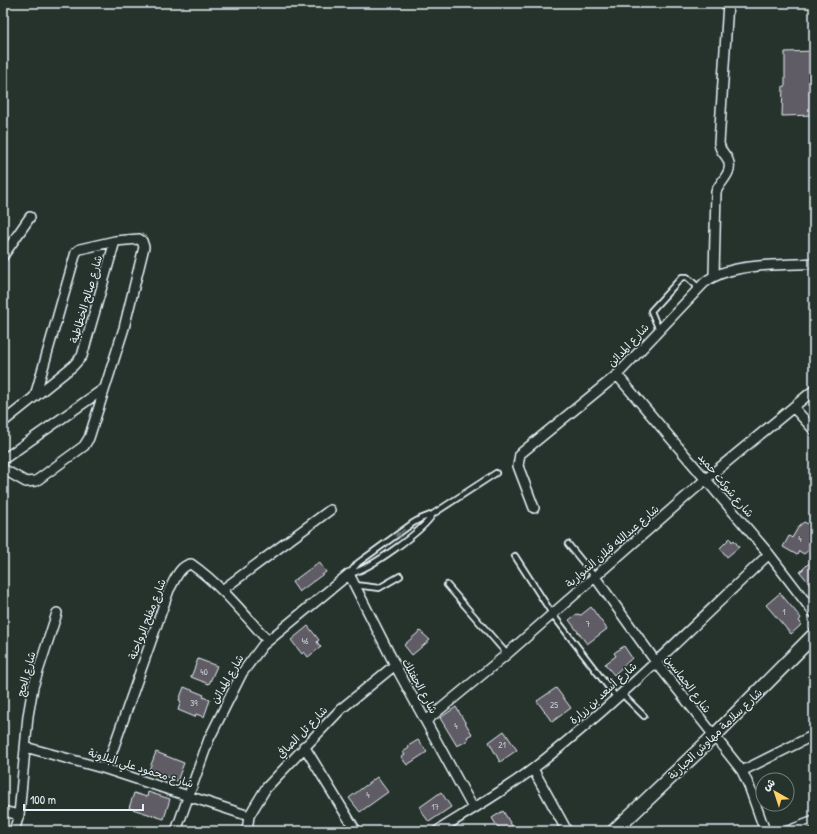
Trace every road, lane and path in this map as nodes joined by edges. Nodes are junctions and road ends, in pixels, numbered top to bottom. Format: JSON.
{"nodes":[{"id":1,"x":728,"y":3,"type":"edge"},
{"id":2,"x":30,"y":217,"type":"dead end"},
{"id":3,"x":115,"y":242,"type":"junction"},
{"id":4,"x":3,"y":256,"type":"edge"},
{"id":5,"x":814,"y":263,"type":"edge"},
{"id":6,"x":714,"y":275,"type":"junction"},
{"id":7,"x":699,"y":288,"type":"junction"},
{"id":8,"x":659,"y":330,"type":"junction"},
{"id":9,"x":617,"y":375,"type":"junction"},
{"id":10,"x":106,"y":388,"type":"junction"},
{"id":11,"x":814,"y":390,"type":"edge"},
{"id":12,"x":35,"y":396,"type":"junction"},
{"id":13,"x":793,"y":407,"type":"junction"},
{"id":14,"x":3,"y":422,"type":"edge"},
{"id":15,"x":814,"y":430,"type":"edge"},
{"id":16,"x":4,"y":460,"type":"edge"},
{"id":17,"x":3,"y":469,"type":"edge"},
{"id":18,"x":496,"y":473,"type":"dead end"},
{"id":19,"x":706,"y":479,"type":"junction"},
{"id":20,"x":534,"y":508,"type":"dead end"},
{"id":21,"x":330,"y":510,"type":"dead end"},
{"id":22,"x":433,"y":514,"type":"junction"},
{"id":23,"x":568,"y":544,"type":"dead end"},
{"id":24,"x":768,"y":554,"type":"junction"},
{"id":25,"x":515,"y":556,"type":"dead end"},
{"id":26,"x":349,"y":574,"type":"junction"},
{"id":27,"x":400,"y":576,"type":"dead end"},
{"id":28,"x":595,"y":577,"type":"junction"},
{"id":29,"x":355,"y":585,"type":"junction"},
{"id":30,"x":447,"y":585,"type":"dead end"},
{"id":31,"x":222,"y":590,"type":"junction"},
{"id":32,"x":57,"y":613,"type":"dead end"},
{"id":33,"x":814,"y":613,"type":"edge"},
{"id":34,"x":553,"y":614,"type":"junction"},
{"id":35,"x":814,"y":635,"type":"edge"},
{"id":36,"x":268,"y":641,"type":"junction"},
{"id":37,"x":507,"y":654,"type":"junction"},
{"id":38,"x":656,"y":662,"type":"junction"},
{"id":39,"x":395,"y":665,"type":"junction"},
{"id":40,"x":619,"y":695,"type":"junction"},
{"id":41,"x":644,"y":716,"type":"dead end"},
{"id":42,"x":426,"y":721,"type":"junction"},
{"id":43,"x":814,"y":735,"type":"edge"},
{"id":44,"x":713,"y":737,"type":"junction"},
{"id":45,"x":304,"y":746,"type":"junction"},
{"id":46,"x":25,"y":747,"type":"junction"},
{"id":47,"x":533,"y":769,"type":"junction"},
{"id":48,"x":106,"y":770,"type":"junction"},
{"id":49,"x":742,"y":771,"type":"junction"},
{"id":50,"x":189,"y":796,"type":"junction"},
{"id":51,"x":473,"y":808,"type":"junction"},
{"id":52,"x":3,"y":811,"type":"edge"},
{"id":53,"x":19,"y":815,"type":"junction"},
{"id":54,"x":249,"y":816,"type":"junction"},
{"id":55,"x":814,"y":822,"type":"edge"},
{"id":56,"x":14,"y":831,"type":"edge"},
{"id":57,"x":22,"y":831,"type":"edge"},
{"id":58,"x":176,"y":831,"type":"edge"},
{"id":59,"x":247,"y":831,"type":"edge"},
{"id":60,"x":356,"y":831,"type":"edge"},
{"id":61,"x":437,"y":831,"type":"edge"},
{"id":62,"x":567,"y":831,"type":"edge"},
{"id":63,"x":614,"y":831,"type":"edge"},
{"id":64,"x":765,"y":831,"type":"edge"},
{"id":65,"x":788,"y":831,"type":"edge"}],
"edges":[{"from":1,"to":6,"type":"street"},
{"from":2,"to":4,"type":"street"},
{"from":3,"to":10,"type":"street"},
{"from":3,"to":12,"type":"street","name":"شارع صالح الخطاطبة"},
{"from":3,"to":12,"type":"street"},
{"from":5,"to":6,"type":"street","name":"شارع المدائن"},
{"from":6,"to":7,"type":"street","name":"شارع المدائن"},
{"from":7,"to":8,"type":"street","name":"شارع المدائن"},
{"from":7,"to":8,"type":"lane"},
{"from":8,"to":9,"type":"street","name":"شارع المدائن"},
{"from":9,"to":19,"type":"street","name":"شارع شوكت حميد"},
{"from":9,"to":20,"type":"street","name":"شارع المدائن"},
{"from":10,"to":16,"type":"street"},
{"from":10,"to":17,"type":"street"},
{"from":11,"to":13,"type":"street","name":"شارع عبدالله قبلان الشواربة"},
{"from":12,"to":14,"type":"street","name":"شارع صالح الخطاطبة"},
{"from":13,"to":15,"type":"street"},
{"from":13,"to":19,"type":"street","name":"شارع عبدالله قبلان الشواربة"},
{"from":18,"to":22,"type":"lane"},
{"from":19,"to":24,"type":"street","name":"شارع شوكت حميد"},
{"from":19,"to":28,"type":"street","name":"شارع عبدالله قبلان الشواربة"},
{"from":21,"to":31,"type":"street"},
{"from":22,"to":26,"type":"lane","one_way":true},
{"from":22,"to":26,"type":"lane"},
{"from":23,"to":28,"type":"lane"},
{"from":24,"to":33,"type":"street","name":"شارع شوكت حميد"},
{"from":24,"to":38,"type":"street","name":"شارع أسعد بن زرارة"},
{"from":25,"to":34,"type":"lane"},
{"from":26,"to":29,"type":"street","name":"شارع الجفتلك"},
{"from":26,"to":36,"type":"street","name":"شارع المدائن"},
{"from":27,"to":29,"type":"lane"},
{"from":28,"to":34,"type":"street","name":"شارع عبدالله قبلان الشواربة"},
{"from":28,"to":38,"type":"street","name":"شارع الجماسين"},
{"from":29,"to":39,"type":"street","name":"شارع الجفتلك"},
{"from":30,"to":37,"type":"lane"},
{"from":31,"to":36,"type":"street","name":"شارع مفلح الرواحنة"},
{"from":31,"to":48,"type":"street","name":"شارع مفلح الرواحنة"},
{"from":32,"to":46,"type":"street","name":"شارع الحج"},
{"from":34,"to":37,"type":"street","name":"شارع عبدالله قبلان الشواربة"},
{"from":34,"to":40,"type":"lane"},
{"from":35,"to":44,"type":"street","name":"شارع سلامة مهاوش الحبارنة"},
{"from":36,"to":50,"type":"street","name":"شارع المدائن"},
{"from":37,"to":42,"type":"street","name":"شارع عبدالله قبلان الشواربة"},
{"from":38,"to":40,"type":"street","name":"شارع أسعد بن زرارة"},
{"from":38,"to":44,"type":"street","name":"شارع الجماسين"},
{"from":39,"to":42,"type":"street","name":"شارع الجفتلك"},
{"from":39,"to":45,"type":"street","name":"شارع تل الصافي"},
{"from":40,"to":41,"type":"lane"},
{"from":40,"to":47,"type":"street","name":"شارع أسعد بن زرارة"},
{"from":42,"to":51,"type":"street","name":"شارع الجفتلك"},
{"from":43,"to":49,"type":"street"},
{"from":44,"to":49,"type":"street","name":"شارع الجماسين"},
{"from":44,"to":63,"type":"street","name":"شارع سلامة مهاوش الحبارنة"},
{"from":45,"to":54,"type":"street","name":"شارع تل الصافي"},
{"from":45,"to":60,"type":"street"},
{"from":46,"to":48,"type":"street","name":"شارع محمود علي البلاونة"},
{"from":46,"to":53,"type":"street","name":"شارع الحج"},
{"from":47,"to":51,"type":"street","name":"شارع أسعد بن زرارة"},
{"from":47,"to":62,"type":"street"},
{"from":48,"to":50,"type":"street","name":"شارع محمود علي البلاونة"},
{"from":49,"to":64,"type":"street","name":"شارع الجماسين"},
{"from":50,"to":54,"type":"street","name":"شارع محمود علي البلاونة"},
{"from":50,"to":58,"type":"street","name":"شارع المدائن"},
{"from":51,"to":61,"type":"street","name":"شارع أسعد بن زرارة"},
{"from":52,"to":53,"type":"street"},
{"from":53,"to":56,"type":"street","name":"شارع الحج"},
{"from":53,"to":57,"type":"street","name":"شارع الحج"},
{"from":54,"to":59,"type":"street","name":"شارع تل الصافي"},
{"from":55,"to":65,"type":"street"}]}
